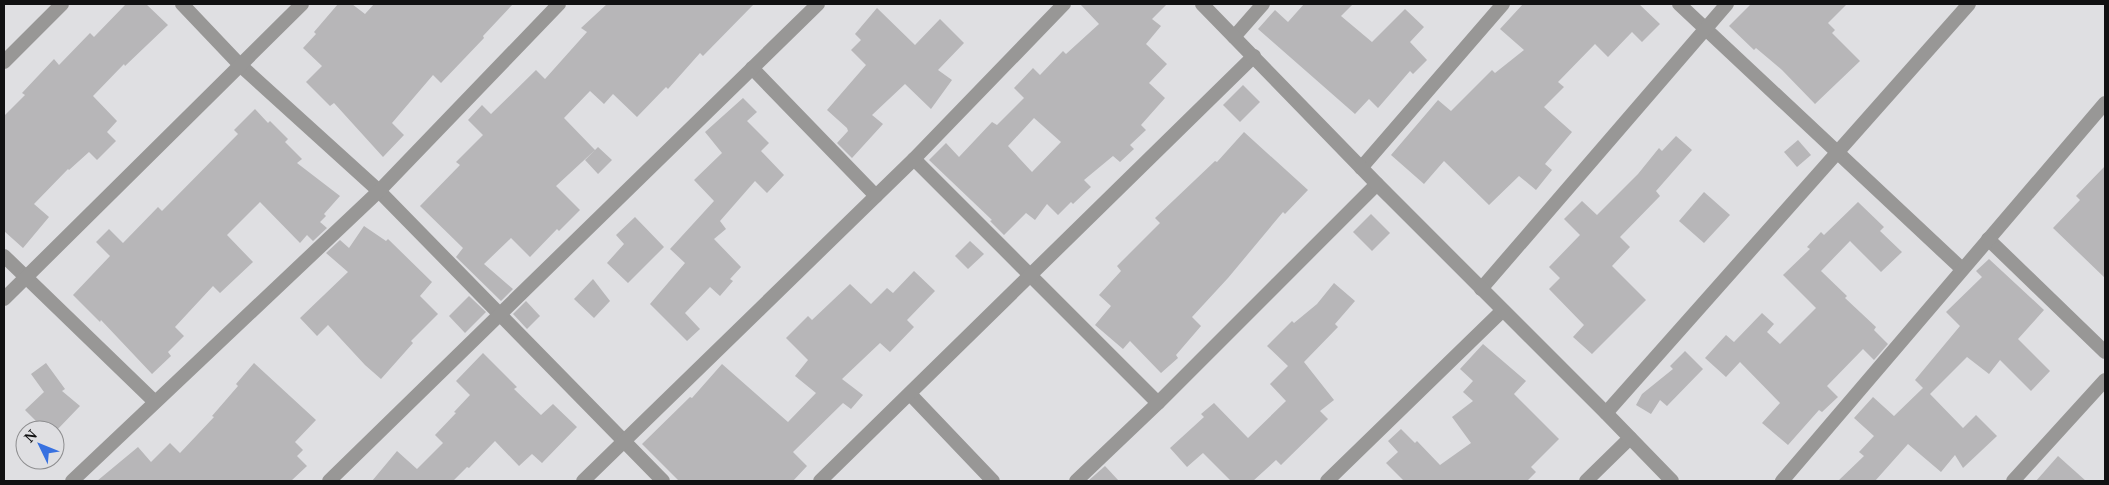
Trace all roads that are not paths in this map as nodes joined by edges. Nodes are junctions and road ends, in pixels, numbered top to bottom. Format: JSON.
{"nodes":[{"id":1,"x":62,"y":4,"type":"edge"},
{"id":2,"x":182,"y":4,"type":"edge"},
{"id":3,"x":302,"y":4,"type":"edge"},
{"id":4,"x":559,"y":4,"type":"edge"},
{"id":5,"x":818,"y":4,"type":"edge"},
{"id":6,"x":1064,"y":4,"type":"edge"},
{"id":7,"x":1202,"y":4,"type":"edge"},
{"id":8,"x":1263,"y":4,"type":"edge"},
{"id":9,"x":1503,"y":4,"type":"edge"},
{"id":10,"x":1679,"y":4,"type":"edge"},
{"id":11,"x":1726,"y":4,"type":"edge"},
{"id":12,"x":1969,"y":4,"type":"edge"},
{"id":13,"x":1705,"y":28,"type":"junction"},
{"id":14,"x":1234,"y":37,"type":"junction"},
{"id":15,"x":1254,"y":56,"type":"junction"},
{"id":16,"x":4,"y":62,"type":"edge"},
{"id":17,"x":240,"y":65,"type":"junction"},
{"id":18,"x":752,"y":68,"type":"junction"},
{"id":19,"x":2103,"y":110,"type":"edge"},
{"id":20,"x":1836,"y":153,"type":"junction"},
{"id":21,"x":914,"y":159,"type":"junction"},
{"id":22,"x":1361,"y":168,"type":"junction"},
{"id":23,"x":1377,"y":184,"type":"junction"},
{"id":24,"x":378,"y":191,"type":"junction"},
{"id":25,"x":876,"y":196,"type":"junction"},
{"id":26,"x":1988,"y":239,"type":"junction"},
{"id":27,"x":4,"y":256,"type":"edge"},
{"id":28,"x":1962,"y":269,"type":"junction"},
{"id":29,"x":1031,"y":276,"type":"junction"},
{"id":30,"x":25,"y":277,"type":"junction"},
{"id":31,"x":1480,"y":289,"type":"junction"},
{"id":32,"x":4,"y":299,"type":"edge"},
{"id":33,"x":1502,"y":311,"type":"junction"},
{"id":34,"x":500,"y":316,"type":"junction"},
{"id":35,"x":2105,"y":352,"type":"edge"},
{"id":36,"x":2105,"y":380,"type":"edge"},
{"id":37,"x":910,"y":394,"type":"junction"},
{"id":38,"x":155,"y":402,"type":"junction"},
{"id":39,"x":1158,"y":403,"type":"junction"},
{"id":40,"x":1606,"y":413,"type":"junction"},
{"id":41,"x":1630,"y":438,"type":"junction"},
{"id":42,"x":624,"y":442,"type":"junction"},
{"id":43,"x":72,"y":481,"type":"edge"},
{"id":44,"x":329,"y":481,"type":"edge"},
{"id":45,"x":583,"y":481,"type":"edge"},
{"id":46,"x":663,"y":481,"type":"edge"},
{"id":47,"x":820,"y":481,"type":"edge"},
{"id":48,"x":993,"y":481,"type":"edge"},
{"id":49,"x":1076,"y":481,"type":"edge"},
{"id":50,"x":1327,"y":481,"type":"edge"},
{"id":51,"x":1586,"y":481,"type":"edge"},
{"id":52,"x":1672,"y":481,"type":"edge"},
{"id":53,"x":1782,"y":481,"type":"edge"},
{"id":54,"x":2013,"y":481,"type":"edge"}],
"edges":[{"from":1,"to":16,"type":"street"},
{"from":2,"to":17,"type":"street"},
{"from":3,"to":17,"type":"street"},
{"from":4,"to":24,"type":"street"},
{"from":5,"to":18,"type":"street"},
{"from":6,"to":21,"type":"street"},
{"from":7,"to":14,"type":"street"},
{"from":8,"to":14,"type":"street"},
{"from":9,"to":22,"type":"street"},
{"from":10,"to":13,"type":"street"},
{"from":11,"to":13,"type":"street"},
{"from":12,"to":20,"type":"street"},
{"from":13,"to":20,"type":"street"},
{"from":13,"to":31,"type":"street"},
{"from":14,"to":15,"type":"street"},
{"from":15,"to":22,"type":"street"},
{"from":15,"to":29,"type":"street"},
{"from":17,"to":24,"type":"street"},
{"from":17,"to":30,"type":"street"},
{"from":18,"to":25,"type":"street"},
{"from":18,"to":34,"type":"street"},
{"from":19,"to":26,"type":"street"},
{"from":20,"to":28,"type":"street"},
{"from":20,"to":40,"type":"street"},
{"from":21,"to":25,"type":"street"},
{"from":21,"to":29,"type":"street"},
{"from":22,"to":23,"type":"street"},
{"from":23,"to":31,"type":"street"},
{"from":23,"to":39,"type":"street"},
{"from":24,"to":34,"type":"street"},
{"from":24,"to":38,"type":"street"},
{"from":25,"to":42,"type":"street"},
{"from":26,"to":28,"type":"street"},
{"from":26,"to":35,"type":"street"},
{"from":27,"to":30,"type":"street"},
{"from":28,"to":53,"type":"street"},
{"from":29,"to":37,"type":"street"},
{"from":29,"to":39,"type":"street"},
{"from":30,"to":32,"type":"street"},
{"from":30,"to":38,"type":"street"},
{"from":31,"to":33,"type":"street"},
{"from":33,"to":40,"type":"street"},
{"from":33,"to":50,"type":"street"},
{"from":34,"to":42,"type":"street"},
{"from":34,"to":44,"type":"street"},
{"from":36,"to":54,"type":"street"},
{"from":37,"to":47,"type":"street"},
{"from":37,"to":48,"type":"street"},
{"from":38,"to":43,"type":"street"},
{"from":39,"to":49,"type":"street"},
{"from":40,"to":41,"type":"street"},
{"from":41,"to":51,"type":"street"},
{"from":41,"to":52,"type":"street"},
{"from":42,"to":45,"type":"street"},
{"from":42,"to":46,"type":"street"}]}
